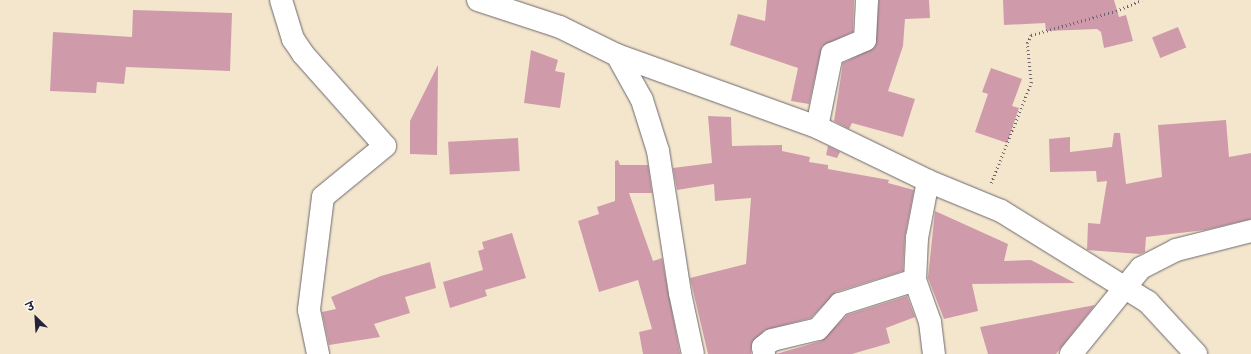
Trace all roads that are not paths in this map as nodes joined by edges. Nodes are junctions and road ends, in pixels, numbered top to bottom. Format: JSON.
{"nodes":[{"id":1,"x":281,"y":0,"type":"edge"},
{"id":2,"x":478,"y":0,"type":"edge"},
{"id":3,"x":867,"y":0,"type":"edge"},
{"id":4,"x":617,"y":55,"type":"junction"},
{"id":5,"x":817,"y":127,"type":"junction"},
{"id":6,"x":928,"y":181,"type":"junction"},
{"id":7,"x":1251,"y":231,"type":"edge"},
{"id":8,"x":915,"y":280,"type":"junction"},
{"id":9,"x":1127,"y":288,"type":"junction"},
{"id":10,"x":318,"y":354,"type":"edge"},
{"id":11,"x":693,"y":354,"type":"edge"},
{"id":12,"x":764,"y":354,"type":"edge"},
{"id":13,"x":934,"y":354,"type":"edge"},
{"id":14,"x":1071,"y":354,"type":"edge"},
{"id":15,"x":1196,"y":354,"type":"edge"}],
"edges":[{"from":1,"to":10,"type":"street"},
{"from":2,"to":4,"type":"street"},
{"from":3,"to":5,"type":"street"},
{"from":4,"to":5,"type":"street"},
{"from":4,"to":11,"type":"street"},
{"from":5,"to":6,"type":"street"},
{"from":6,"to":8,"type":"street"},
{"from":6,"to":9,"type":"street"},
{"from":7,"to":9,"type":"street"},
{"from":8,"to":12,"type":"street"},
{"from":8,"to":13,"type":"street"},
{"from":9,"to":14,"type":"street"},
{"from":9,"to":15,"type":"street"}]}
